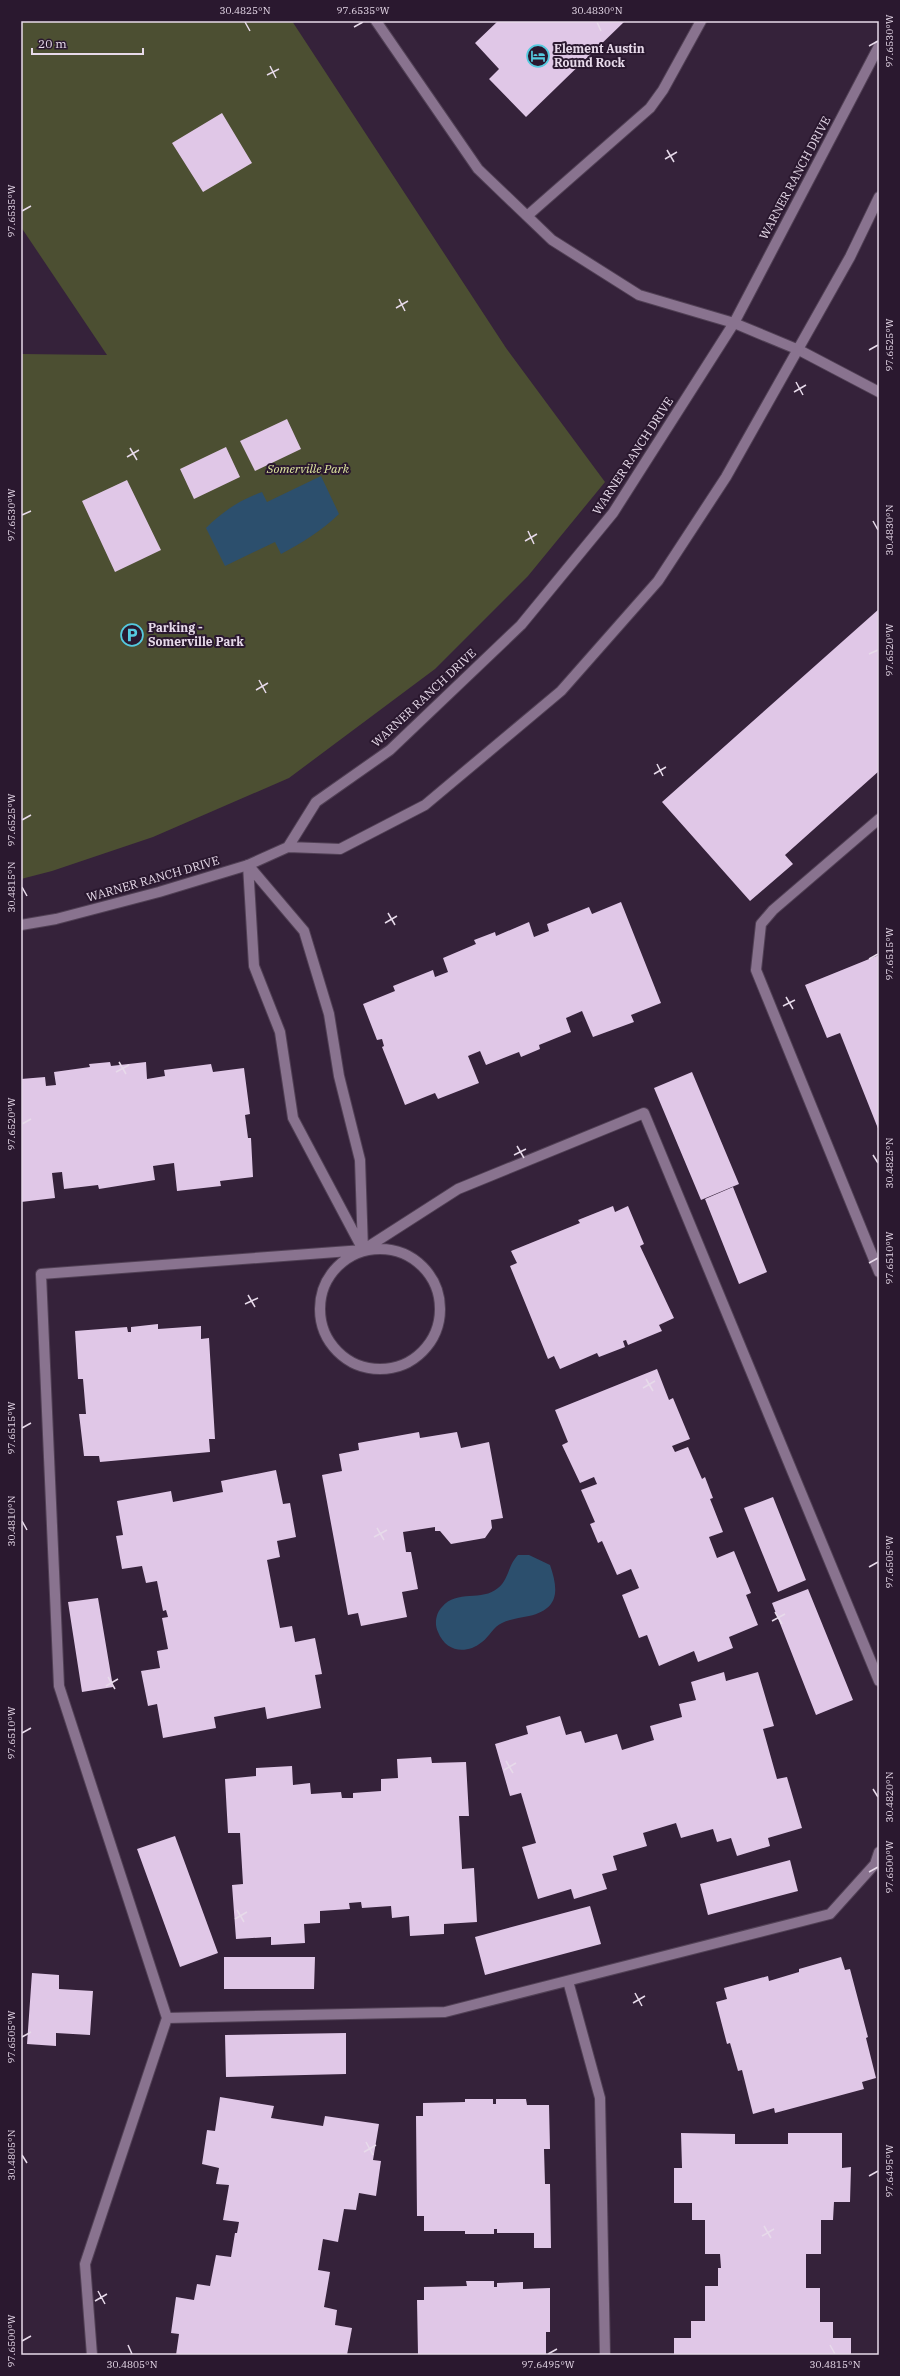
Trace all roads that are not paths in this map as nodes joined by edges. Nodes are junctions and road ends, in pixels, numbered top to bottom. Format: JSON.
{"nodes":[{"id":1,"x":376,"y":21,"type":"edge"},
{"id":2,"x":701,"y":21,"type":"edge"},
{"id":3,"x":879,"y":46,"type":"edge"},
{"id":4,"x":879,"y":197,"type":"edge"},
{"id":5,"x":527,"y":216,"type":"junction"},
{"id":6,"x":734,"y":323,"type":"junction"},
{"id":7,"x":799,"y":350,"type":"junction"},
{"id":8,"x":879,"y":392,"type":"edge"},
{"id":9,"x":879,"y":820,"type":"edge"},
{"id":10,"x":288,"y":847,"type":"junction"},
{"id":11,"x":248,"y":865,"type":"junction"},
{"id":12,"x":21,"y":925,"type":"edge"},
{"id":13,"x":363,"y":1250,"type":"junction"},
{"id":14,"x":879,"y":1272,"type":"edge"},
{"id":15,"x":879,"y":1681,"type":"edge"},
{"id":16,"x":879,"y":1852,"type":"edge"},
{"id":17,"x":568,"y":1981,"type":"junction"},
{"id":18,"x":167,"y":2018,"type":"junction"},
{"id":19,"x":92,"y":2355,"type":"edge"},
{"id":20,"x":605,"y":2355,"type":"edge"}],
"edges":[{"from":1,"to":5,"type":"street"},
{"from":2,"to":5,"type":"street"},
{"from":3,"to":6,"type":"street","name":"WARNER RANCH DRIVE"},
{"from":4,"to":7,"type":"street","name":"WARNER RANCH DRIVE"},
{"from":5,"to":6,"type":"street"},
{"from":6,"to":7,"type":"street"},
{"from":6,"to":10,"type":"street","name":"WARNER RANCH DRIVE"},
{"from":7,"to":8,"type":"street"},
{"from":7,"to":10,"type":"street","name":"WARNER RANCH DRIVE"},
{"from":9,"to":14,"type":"street"},
{"from":10,"to":11,"type":"street","name":"WARNER RANCH DRIVE"},
{"from":11,"to":12,"type":"street","name":"WARNER RANCH DRIVE"},
{"from":11,"to":13,"type":"street"},
{"from":11,"to":13,"type":"street"},
{"from":13,"to":13,"type":"street"},
{"from":13,"to":15,"type":"street"},
{"from":13,"to":18,"type":"street"},
{"from":16,"to":17,"type":"street"},
{"from":17,"to":18,"type":"street"},
{"from":17,"to":20,"type":"street"},
{"from":18,"to":19,"type":"street"}]}
